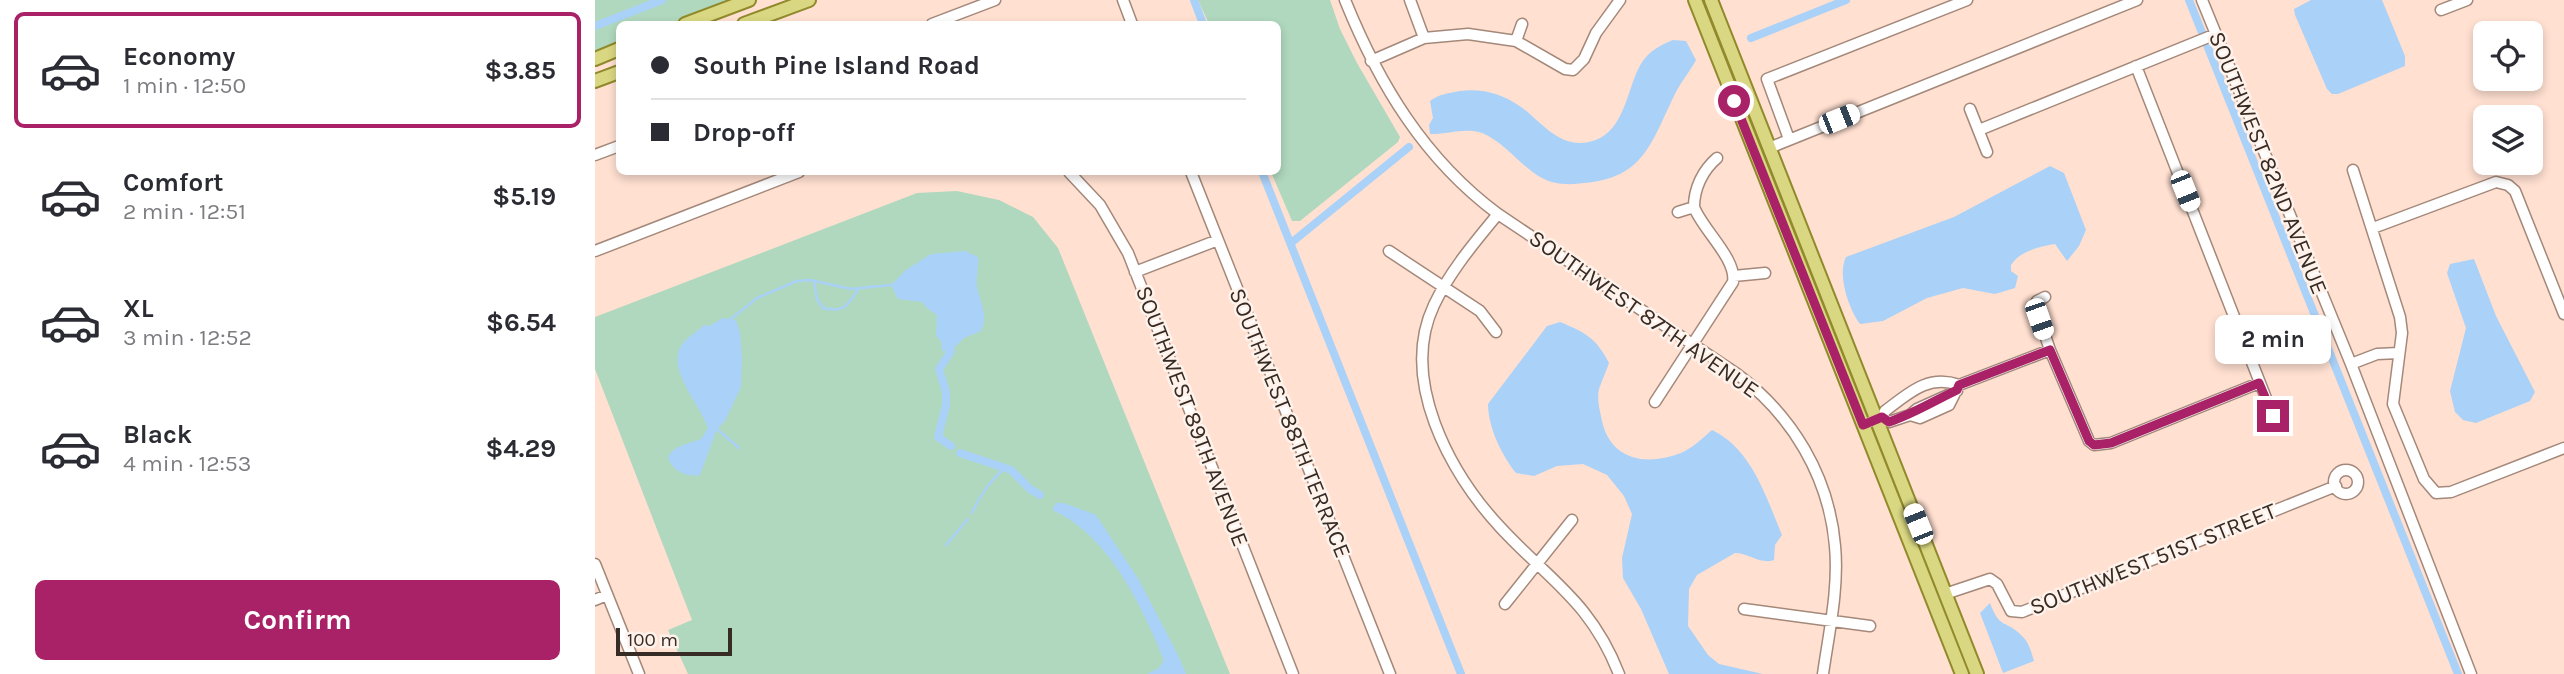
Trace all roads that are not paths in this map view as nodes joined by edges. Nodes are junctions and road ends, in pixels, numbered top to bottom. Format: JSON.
{"nodes":[{"id":1,"x":748,"y":0,"type":"edge"},
{"id":2,"x":809,"y":0,"type":"edge"},
{"id":3,"x":995,"y":0,"type":"edge"},
{"id":4,"x":1123,"y":0,"type":"edge"},
{"id":5,"x":1345,"y":0,"type":"edge"},
{"id":6,"x":1410,"y":0,"type":"edge"},
{"id":7,"x":1620,"y":0,"type":"edge"},
{"id":8,"x":1695,"y":0,"type":"edge"},
{"id":9,"x":1711,"y":0,"type":"edge"},
{"id":10,"x":1967,"y":0,"type":"edge"},
{"id":11,"x":2137,"y":0,"type":"edge"},
{"id":12,"x":2202,"y":0,"type":"edge"},
{"id":13,"x":2467,"y":0,"type":"edge"},
{"id":14,"x":2441,"y":10,"type":"dead end"},
{"id":15,"x":693,"y":21,"type":"edge"},
{"id":16,"x":752,"y":21,"type":"edge"},
{"id":17,"x":940,"y":21,"type":"edge"},
{"id":18,"x":1131,"y":21,"type":"edge"},
{"id":19,"x":1522,"y":24,"type":"dead end"},
{"id":20,"x":2212,"y":35,"type":"junction"},
{"id":21,"x":1424,"y":38,"type":"junction"},
{"id":22,"x":1516,"y":41,"type":"junction"},
{"id":23,"x":616,"y":50,"type":"edge"},
{"id":24,"x":595,"y":59,"type":"edge"},
{"id":25,"x":1371,"y":61,"type":"junction"},
{"id":26,"x":2136,"y":66,"type":"junction"},
{"id":27,"x":616,"y":73,"type":"edge"},
{"id":28,"x":595,"y":81,"type":"edge"},
{"id":29,"x":1970,"y":109,"type":"dead end"},
{"id":30,"x":1979,"y":131,"type":"junction"},
{"id":31,"x":1789,"y":139,"type":"junction"},
{"id":32,"x":616,"y":146,"type":"edge"},
{"id":33,"x":1769,"y":148,"type":"junction"},
{"id":34,"x":1987,"y":152,"type":"dead end"},
{"id":35,"x":595,"y":155,"type":"edge"},
{"id":36,"x":1717,"y":158,"type":"dead end"},
{"id":37,"x":2353,"y":170,"type":"dead end"},
{"id":38,"x":791,"y":175,"type":"edge"},
{"id":39,"x":1072,"y":175,"type":"edge"},
{"id":40,"x":1192,"y":175,"type":"edge"},
{"id":41,"x":1694,"y":207,"type":"junction"},
{"id":42,"x":1678,"y":212,"type":"dead end"},
{"id":43,"x":1498,"y":214,"type":"junction"},
{"id":44,"x":2373,"y":228,"type":"junction"},
{"id":45,"x":1804,"y":237,"type":"junction"},
{"id":46,"x":1218,"y":240,"type":"junction"},
{"id":47,"x":1790,"y":242,"type":"junction"},
{"id":48,"x":595,"y":251,"type":"edge"},
{"id":49,"x":1389,"y":251,"type":"dead end"},
{"id":50,"x":1135,"y":272,"type":"junction"},
{"id":51,"x":1765,"y":273,"type":"dead end"},
{"id":52,"x":1734,"y":276,"type":"junction"},
{"id":53,"x":1444,"y":287,"type":"junction"},
{"id":54,"x":2045,"y":297,"type":"dead end"},
{"id":55,"x":2564,"y":314,"type":"edge"},
{"id":56,"x":1496,"y":332,"type":"dead end"},
{"id":57,"x":1693,"y":344,"type":"junction"},
{"id":58,"x":2050,"y":350,"type":"junction"},
{"id":59,"x":2399,"y":354,"type":"junction"},
{"id":60,"x":2351,"y":364,"type":"junction"},
{"id":61,"x":1935,"y":383,"type":"junction"},
{"id":62,"x":2259,"y":383,"type":"junction"},
{"id":63,"x":1958,"y":388,"type":"junction"},
{"id":64,"x":1655,"y":401,"type":"dead end"},
{"id":65,"x":1937,"y":405,"type":"junction"},
{"id":66,"x":2273,"y":416,"type":"dead end"},
{"id":67,"x":1879,"y":418,"type":"junction"},
{"id":68,"x":1863,"y":425,"type":"junction"},
{"id":69,"x":2564,"y":448,"type":"edge"},
{"id":70,"x":2336,"y":486,"type":"dead end"},
{"id":71,"x":1572,"y":520,"type":"dead end"},
{"id":72,"x":1538,"y":563,"type":"junction"},
{"id":73,"x":595,"y":564,"type":"edge"},
{"id":74,"x":1945,"y":594,"type":"junction"},
{"id":75,"x":607,"y":595,"type":"junction"},
{"id":76,"x":595,"y":600,"type":"edge"},
{"id":77,"x":1505,"y":604,"type":"dead end"},
{"id":78,"x":1744,"y":609,"type":"dead end"},
{"id":79,"x":1830,"y":620,"type":"junction"},
{"id":80,"x":1870,"y":626,"type":"dead end"},
{"id":81,"x":1616,"y":673,"type":"edge"},
{"id":82,"x":639,"y":674,"type":"edge"},
{"id":83,"x":1293,"y":674,"type":"edge"},
{"id":84,"x":1389,"y":674,"type":"edge"},
{"id":85,"x":1823,"y":674,"type":"edge"},
{"id":86,"x":1962,"y":674,"type":"edge"},
{"id":87,"x":1977,"y":674,"type":"edge"},
{"id":88,"x":2471,"y":674,"type":"edge"}],
"edges":[{"from":1,"to":15,"type":"main road"},
{"from":2,"to":16,"type":"main road"},
{"from":3,"to":17,"type":"street"},
{"from":4,"to":18,"type":"street"},
{"from":5,"to":25,"type":"street","name":"SOUTHWEST 87TH AVENUE"},
{"from":6,"to":21,"type":"street"},
{"from":7,"to":22,"type":"street"},
{"from":8,"to":47,"type":"main road"},
{"from":9,"to":33,"type":"main road"},
{"from":10,"to":31,"type":"street"},
{"from":11,"to":31,"type":"street"},
{"from":12,"to":20,"type":"street","name":"SOUTHWEST 82ND AVENUE"},
{"from":13,"to":14,"type":"street"},
{"from":19,"to":22,"type":"street"},
{"from":20,"to":26,"type":"street"},
{"from":20,"to":60,"type":"street","name":"SOUTHWEST 82ND AVENUE"},
{"from":21,"to":22,"type":"street"},
{"from":21,"to":25,"type":"street"},
{"from":23,"to":24,"type":"main road"},
{"from":25,"to":43,"type":"street","name":"SOUTHWEST 87TH AVENUE"},
{"from":26,"to":30,"type":"street"},
{"from":26,"to":62,"type":"street"},
{"from":27,"to":28,"type":"main road"},
{"from":29,"to":30,"type":"street"},
{"from":30,"to":34,"type":"street"},
{"from":31,"to":33,"type":"street"},
{"from":32,"to":35,"type":"street"},
{"from":33,"to":45,"type":"main road"},
{"from":36,"to":41,"type":"street"},
{"from":37,"to":44,"type":"street"},
{"from":38,"to":48,"type":"street"},
{"from":39,"to":50,"type":"street","name":"SOUTHWEST 89TH AVENUE"},
{"from":40,"to":46,"type":"street","name":"SOUTHWEST 88TH TERRACE"},
{"from":41,"to":42,"type":"street"},
{"from":41,"to":52,"type":"street"},
{"from":43,"to":53,"type":"street"},
{"from":43,"to":57,"type":"street","name":"SOUTHWEST 87TH AVENUE"},
{"from":44,"to":55,"type":"street"},
{"from":44,"to":59,"type":"street"},
{"from":45,"to":47,"type":"main road"},
{"from":45,"to":67,"type":"main road"},
{"from":46,"to":50,"type":"street"},
{"from":46,"to":84,"type":"street","name":"SOUTHWEST 88TH TERRACE"},
{"from":47,"to":68,"type":"main road"},
{"from":49,"to":53,"type":"street"},
{"from":50,"to":83,"type":"street","name":"SOUTHWEST 89TH AVENUE"},
{"from":51,"to":52,"type":"street"},
{"from":52,"to":57,"type":"street"},
{"from":53,"to":56,"type":"street"},
{"from":53,"to":72,"type":"street"},
{"from":54,"to":58,"type":"street"},
{"from":57,"to":64,"type":"street"},
{"from":57,"to":79,"type":"street","name":"SOUTHWEST 87TH AVENUE"},
{"from":58,"to":62,"type":"street"},
{"from":58,"to":63,"type":"street"},
{"from":59,"to":60,"type":"street"},
{"from":59,"to":69,"type":"street"},
{"from":60,"to":88,"type":"street","name":"SOUTHWEST 82ND AVENUE"},
{"from":61,"to":63,"type":"street"},
{"from":61,"to":65,"type":"street"},
{"from":61,"to":67,"type":"street"},
{"from":62,"to":66,"type":"street"},
{"from":63,"to":65,"type":"street"},
{"from":65,"to":67,"type":"street"},
{"from":67,"to":68,"type":"street"},
{"from":67,"to":74,"type":"main road"},
{"from":68,"to":86,"type":"main road"},
{"from":70,"to":74,"type":"street","name":"SOUTHWEST 51ST STREET"},
{"from":71,"to":72,"type":"street"},
{"from":72,"to":77,"type":"street"},
{"from":72,"to":81,"type":"street"},
{"from":73,"to":75,"type":"street"},
{"from":74,"to":87,"type":"main road"},
{"from":75,"to":76,"type":"street"},
{"from":75,"to":82,"type":"street"},
{"from":78,"to":79,"type":"street"},
{"from":79,"to":80,"type":"street"},
{"from":79,"to":85,"type":"street","name":"SOUTHWEST 87TH AVENUE"}]}
